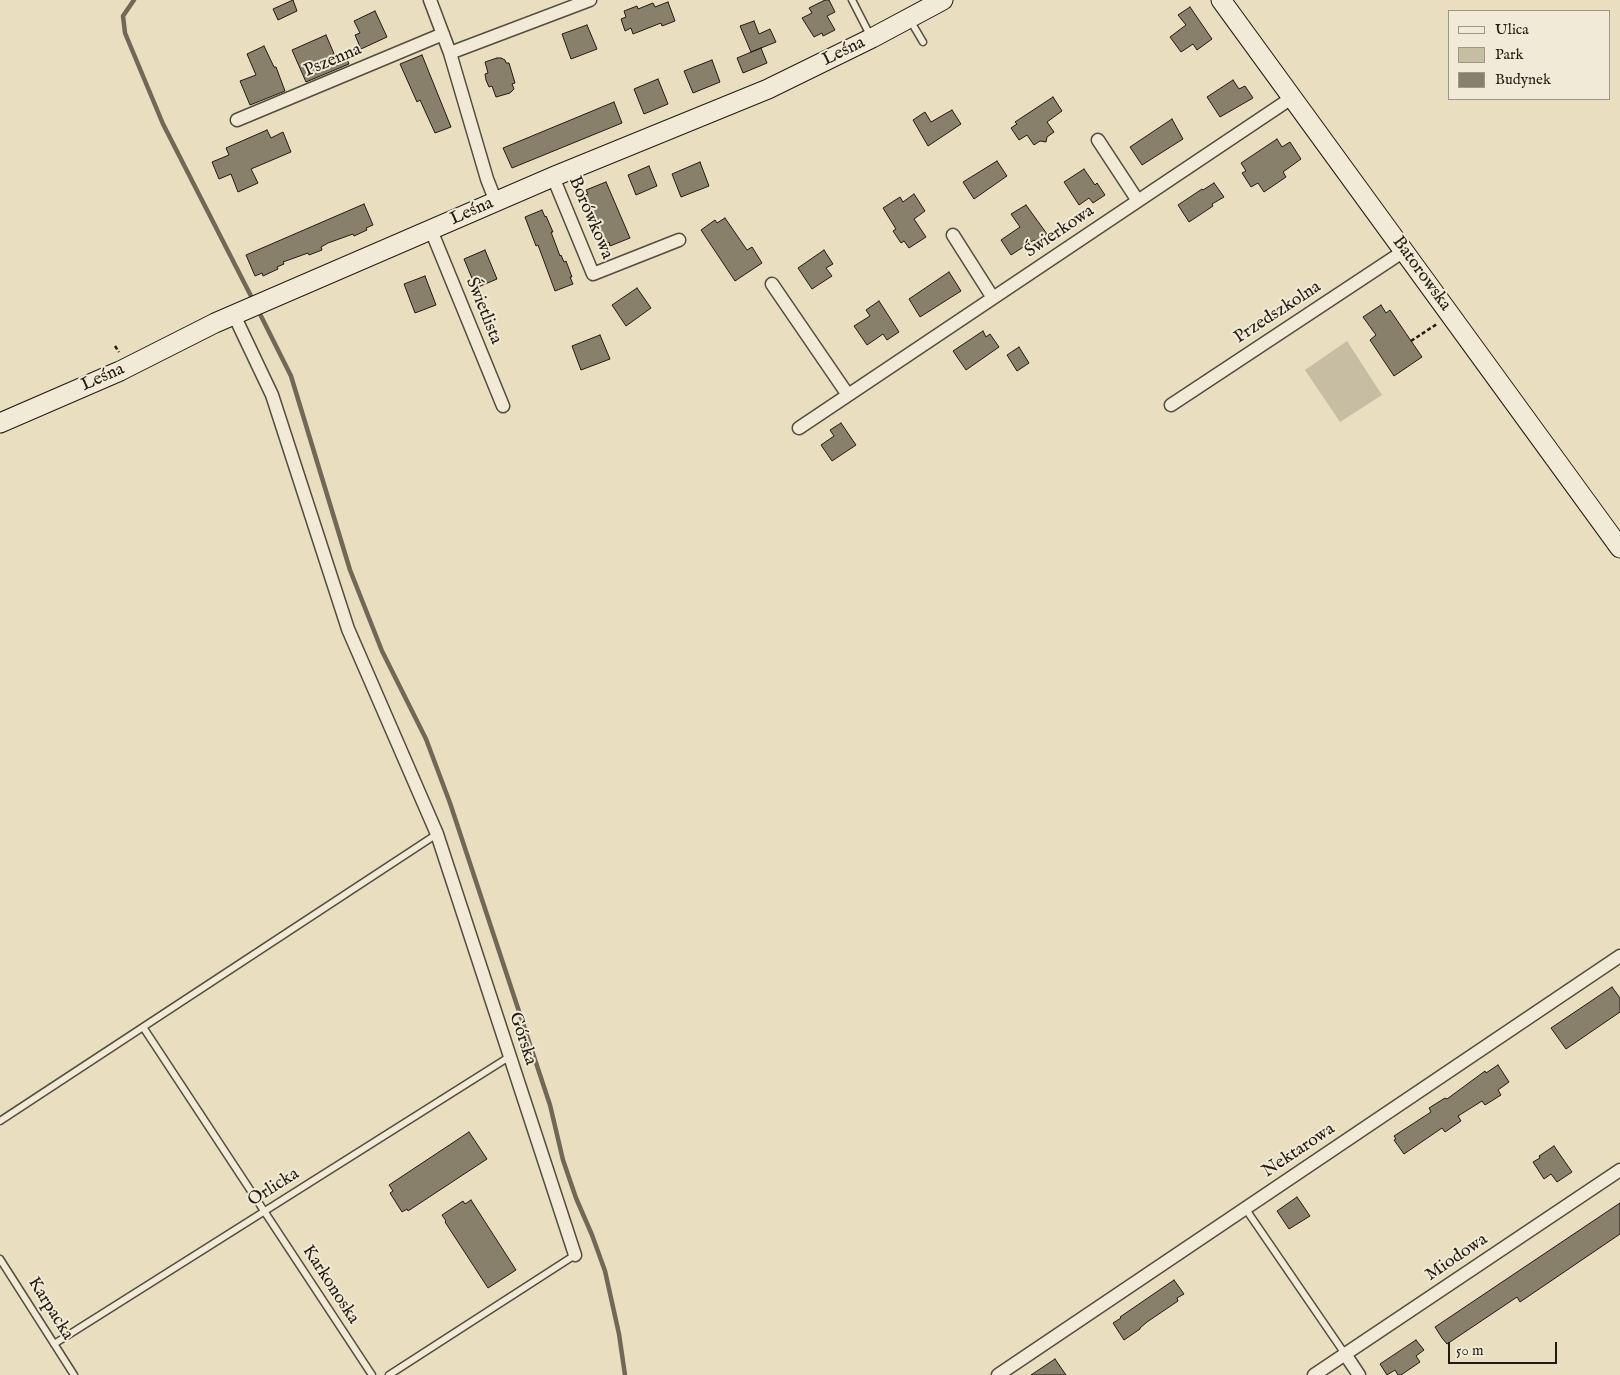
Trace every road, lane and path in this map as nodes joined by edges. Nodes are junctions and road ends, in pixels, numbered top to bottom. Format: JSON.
{"nodes":[{"id":1,"x":430,"y":0,"type":"edge"},
{"id":2,"x":590,"y":0,"type":"edge"},
{"id":3,"x":852,"y":0,"type":"edge"},
{"id":4,"x":944,"y":0,"type":"edge"},
{"id":5,"x":1222,"y":0,"type":"edge"},
{"id":6,"x":909,"y":19,"type":"junction"},
{"id":7,"x":443,"y":34,"type":"junction"},
{"id":8,"x":872,"y":38,"type":"junction"},
{"id":9,"x":922,"y":42,"type":"dead end"},
{"id":10,"x":450,"y":53,"type":"junction"},
{"id":11,"x":1293,"y":98,"type":"junction"},
{"id":12,"x":237,"y":120,"type":"dead end"},
{"id":13,"x":1098,"y":140,"type":"dead end"},
{"id":14,"x":553,"y":177,"type":"junction"},
{"id":15,"x":1138,"y":201,"type":"junction"},
{"id":16,"x":496,"y":202,"type":"junction"},
{"id":17,"x":430,"y":230,"type":"junction"},
{"id":18,"x":953,"y":235,"type":"dead end"},
{"id":19,"x":679,"y":240,"type":"dead end"},
{"id":20,"x":1404,"y":251,"type":"junction"},
{"id":21,"x":772,"y":284,"type":"dead end"},
{"id":22,"x":993,"y":298,"type":"junction"},
{"id":23,"x":234,"y":315,"type":"junction"},
{"id":24,"x":1440,"y":322,"type":"dead end"},
{"id":25,"x":1411,"y":341,"type":"dead end"},
{"id":26,"x":848,"y":395,"type":"junction"},
{"id":27,"x":1171,"y":405,"type":"dead end"},
{"id":28,"x":503,"y":406,"type":"dead end"},
{"id":29,"x":0,"y":423,"type":"edge"},
{"id":30,"x":799,"y":428,"type":"dead end"},
{"id":31,"x":1620,"y":548,"type":"edge"},
{"id":32,"x":437,"y":834,"type":"junction"},
{"id":33,"x":1620,"y":956,"type":"edge"},
{"id":34,"x":143,"y":1027,"type":"junction"},
{"id":35,"x":510,"y":1057,"type":"junction"},
{"id":36,"x":0,"y":1121,"type":"edge"},
{"id":37,"x":1620,"y":1170,"type":"edge"},
{"id":38,"x":1245,"y":1208,"type":"junction"},
{"id":39,"x":264,"y":1212,"type":"junction"},
{"id":40,"x":575,"y":1255,"type":"joint"},
{"id":41,"x":0,"y":1259,"type":"edge"},
{"id":42,"x":54,"y":1344,"type":"junction"},
{"id":43,"x":1345,"y":1354,"type":"junction"},
{"id":44,"x":74,"y":1375,"type":"edge"},
{"id":45,"x":372,"y":1375,"type":"edge"},
{"id":46,"x":389,"y":1375,"type":"edge"},
{"id":47,"x":998,"y":1375,"type":"edge"},
{"id":48,"x":1314,"y":1375,"type":"edge"},
{"id":49,"x":1359,"y":1375,"type":"edge"}],
"edges":[{"from":1,"to":7,"type":"street"},
{"from":2,"to":10,"type":"street"},
{"from":3,"to":8,"type":"lane"},
{"from":4,"to":6,"type":"street","name":"Leśna"},
{"from":5,"to":11,"type":"street","name":"Batorowska"},
{"from":6,"to":8,"type":"street","name":"Leśna"},
{"from":6,"to":9,"type":"lane"},
{"from":7,"to":10,"type":"street"},
{"from":7,"to":12,"type":"street","name":"Pszenna"},
{"from":8,"to":14,"type":"street","name":"Leśna"},
{"from":10,"to":16,"type":"street"},
{"from":11,"to":15,"type":"street","name":"Świerkowa"},
{"from":11,"to":20,"type":"street","name":"Batorowska"},
{"from":13,"to":15,"type":"street"},
{"from":14,"to":16,"type":"street","name":"Leśna"},
{"from":14,"to":19,"type":"street","name":"Borówkowa"},
{"from":15,"to":22,"type":"street","name":"Świerkowa"},
{"from":16,"to":17,"type":"street","name":"Leśna"},
{"from":17,"to":23,"type":"street","name":"Leśna"},
{"from":17,"to":28,"type":"street","name":"Świetlista"},
{"from":18,"to":22,"type":"street"},
{"from":20,"to":27,"type":"street","name":"Przedszkolna"},
{"from":20,"to":31,"type":"street","name":"Batorowska"},
{"from":21,"to":26,"type":"street"},
{"from":22,"to":26,"type":"street","name":"Świerkowa"},
{"from":23,"to":29,"type":"street","name":"Leśna"},
{"from":23,"to":32,"type":"street","name":"Górska"},
{"from":24,"to":25,"type":"path"},
{"from":26,"to":30,"type":"street","name":"Świerkowa"},
{"from":32,"to":34,"type":"lane"},
{"from":32,"to":35,"type":"street","name":"Górska"},
{"from":33,"to":38,"type":"street","name":"Nektarowa"},
{"from":34,"to":36,"type":"lane"},
{"from":34,"to":39,"type":"lane","name":"Karkonoska"},
{"from":35,"to":39,"type":"lane","name":"Orlicka"},
{"from":35,"to":40,"type":"street","name":"Górska"},
{"from":37,"to":43,"type":"street","name":"Miodowa"},
{"from":38,"to":43,"type":"lane"},
{"from":38,"to":47,"type":"street","name":"Nektarowa"},
{"from":39,"to":42,"type":"lane","name":"Orlicka"},
{"from":39,"to":45,"type":"lane","name":"Karkonoska"},
{"from":40,"to":46,"type":"lane"},
{"from":41,"to":42,"type":"lane","name":"Karpacka"},
{"from":42,"to":44,"type":"lane","name":"Karpacka"},
{"from":43,"to":48,"type":"street","name":"Miodowa"},
{"from":43,"to":49,"type":"street"}]}
